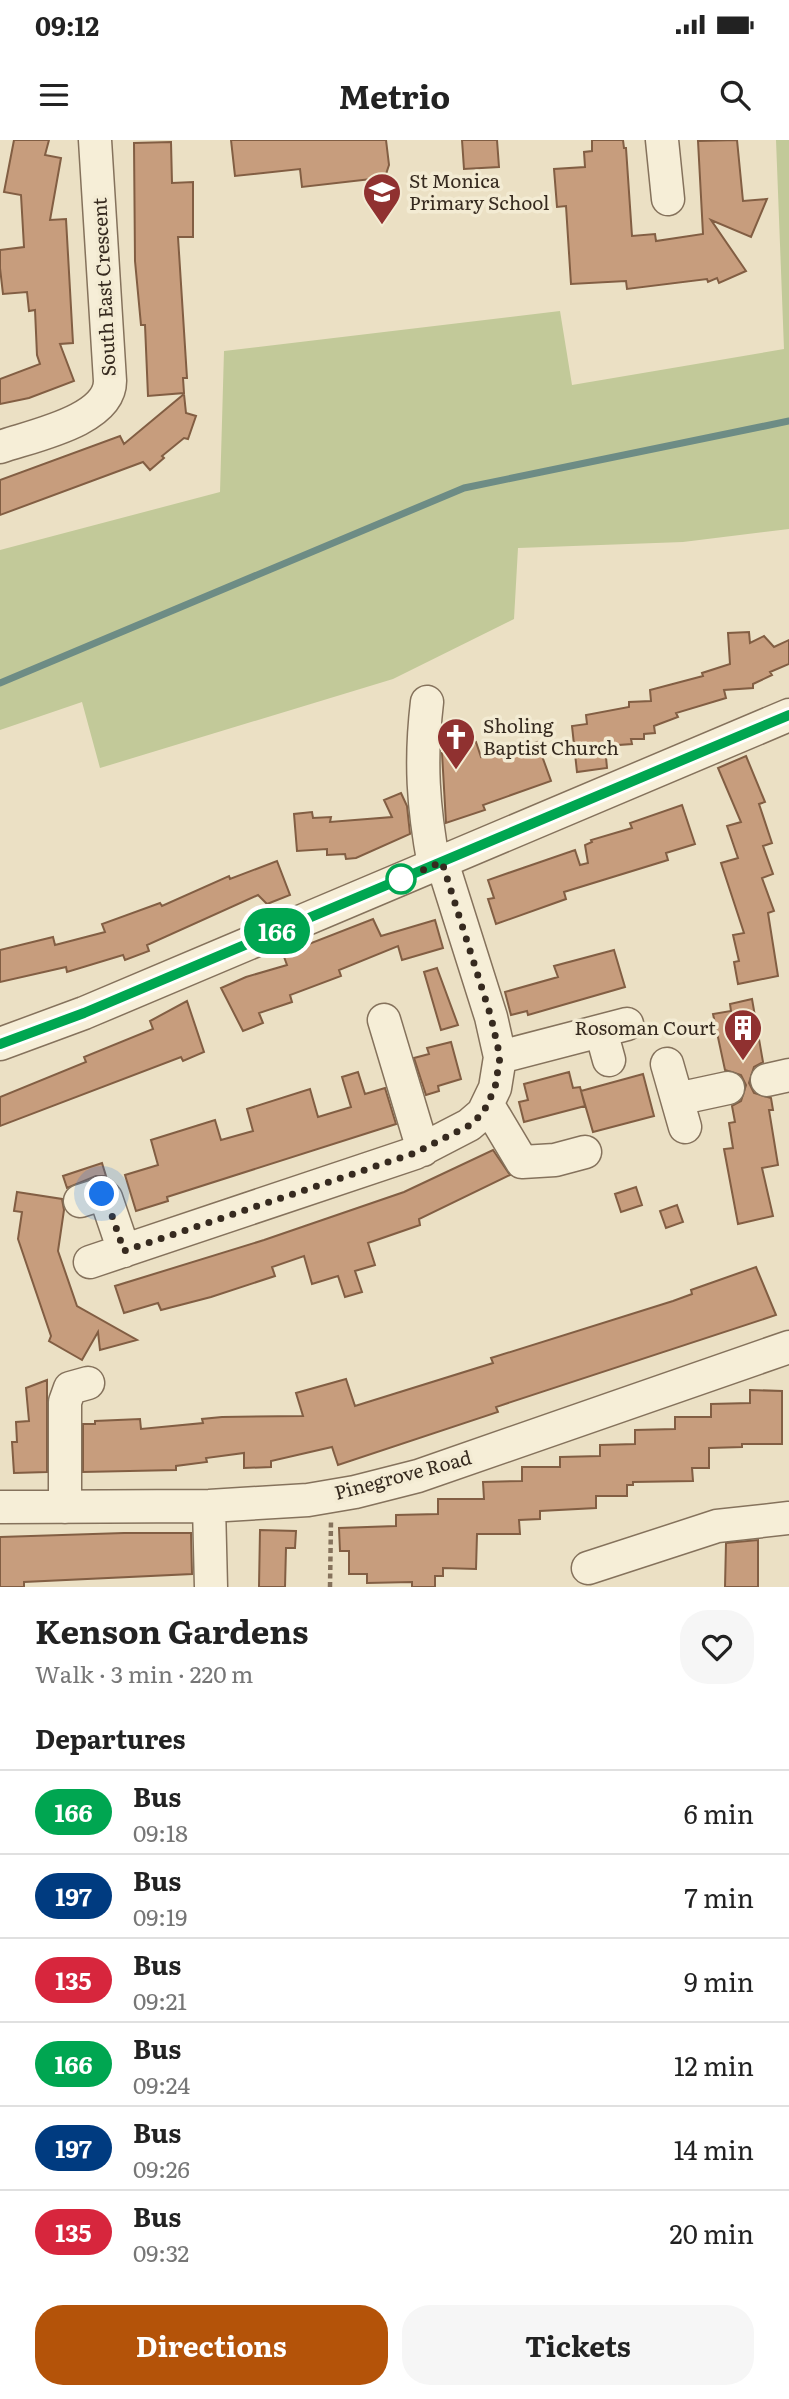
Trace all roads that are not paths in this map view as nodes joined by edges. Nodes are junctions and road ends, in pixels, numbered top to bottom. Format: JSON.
{"nodes":[{"id":1,"x":95,"y":140,"type":"edge"},
{"id":2,"x":662,"y":140,"type":"edge"},
{"id":3,"x":668,"y":199,"type":"dead end"},
{"id":4,"x":0,"y":447,"type":"edge"},
{"id":5,"x":427,"y":702,"type":"dead end"},
{"id":6,"x":789,"y":715,"type":"edge"},
{"id":7,"x":438,"y":863,"type":"junction"},
{"id":8,"x":384,"y":1020,"type":"dead end"},
{"id":9,"x":612,"y":1039,"type":"dead end"},
{"id":10,"x":0,"y":1044,"type":"edge"},
{"id":11,"x":500,"y":1057,"type":"junction"},
{"id":12,"x":667,"y":1064,"type":"dead end"},
{"id":13,"x":728,"y":1088,"type":"dead end"},
{"id":14,"x":488,"y":1105,"type":"junction"},
{"id":15,"x":423,"y":1150,"type":"junction"},
{"id":16,"x":585,"y":1152,"type":"dead end"},
{"id":17,"x":80,"y":1201,"type":"dead end"},
{"id":18,"x":124,"y":1251,"type":"junction"},
{"id":19,"x":90,"y":1262,"type":"dead end"},
{"id":20,"x":789,"y":1347,"type":"edge"},
{"id":21,"x":88,"y":1383,"type":"dead end"},
{"id":22,"x":209,"y":1506,"type":"junction"},
{"id":23,"x":0,"y":1507,"type":"edge"},
{"id":24,"x":65,"y":1507,"type":"junction"},
{"id":25,"x":789,"y":1518,"type":"edge"},
{"id":26,"x":588,"y":1568,"type":"dead end"},
{"id":27,"x":211,"y":1587,"type":"edge"}],
"edges":[{"from":1,"to":4,"type":"street","name":"South East Crescent"},
{"from":2,"to":3,"type":"street"},
{"from":5,"to":7,"type":"street"},
{"from":6,"to":7,"type":"street"},
{"from":7,"to":10,"type":"street"},
{"from":7,"to":11,"type":"street"},
{"from":8,"to":15,"type":"street"},
{"from":9,"to":11,"type":"street"},
{"from":11,"to":14,"type":"street"},
{"from":12,"to":13,"type":"street"},
{"from":14,"to":15,"type":"street"},
{"from":14,"to":16,"type":"street"},
{"from":15,"to":18,"type":"street"},
{"from":17,"to":18,"type":"street"},
{"from":18,"to":19,"type":"street"},
{"from":20,"to":22,"type":"street","name":"Pinegrove Road"},
{"from":21,"to":24,"type":"street"},
{"from":22,"to":24,"type":"street","name":"Pinegrove Road"},
{"from":22,"to":27,"type":"street"},
{"from":23,"to":24,"type":"street","name":"Pinegrove Road"},
{"from":25,"to":26,"type":"street"}]}
